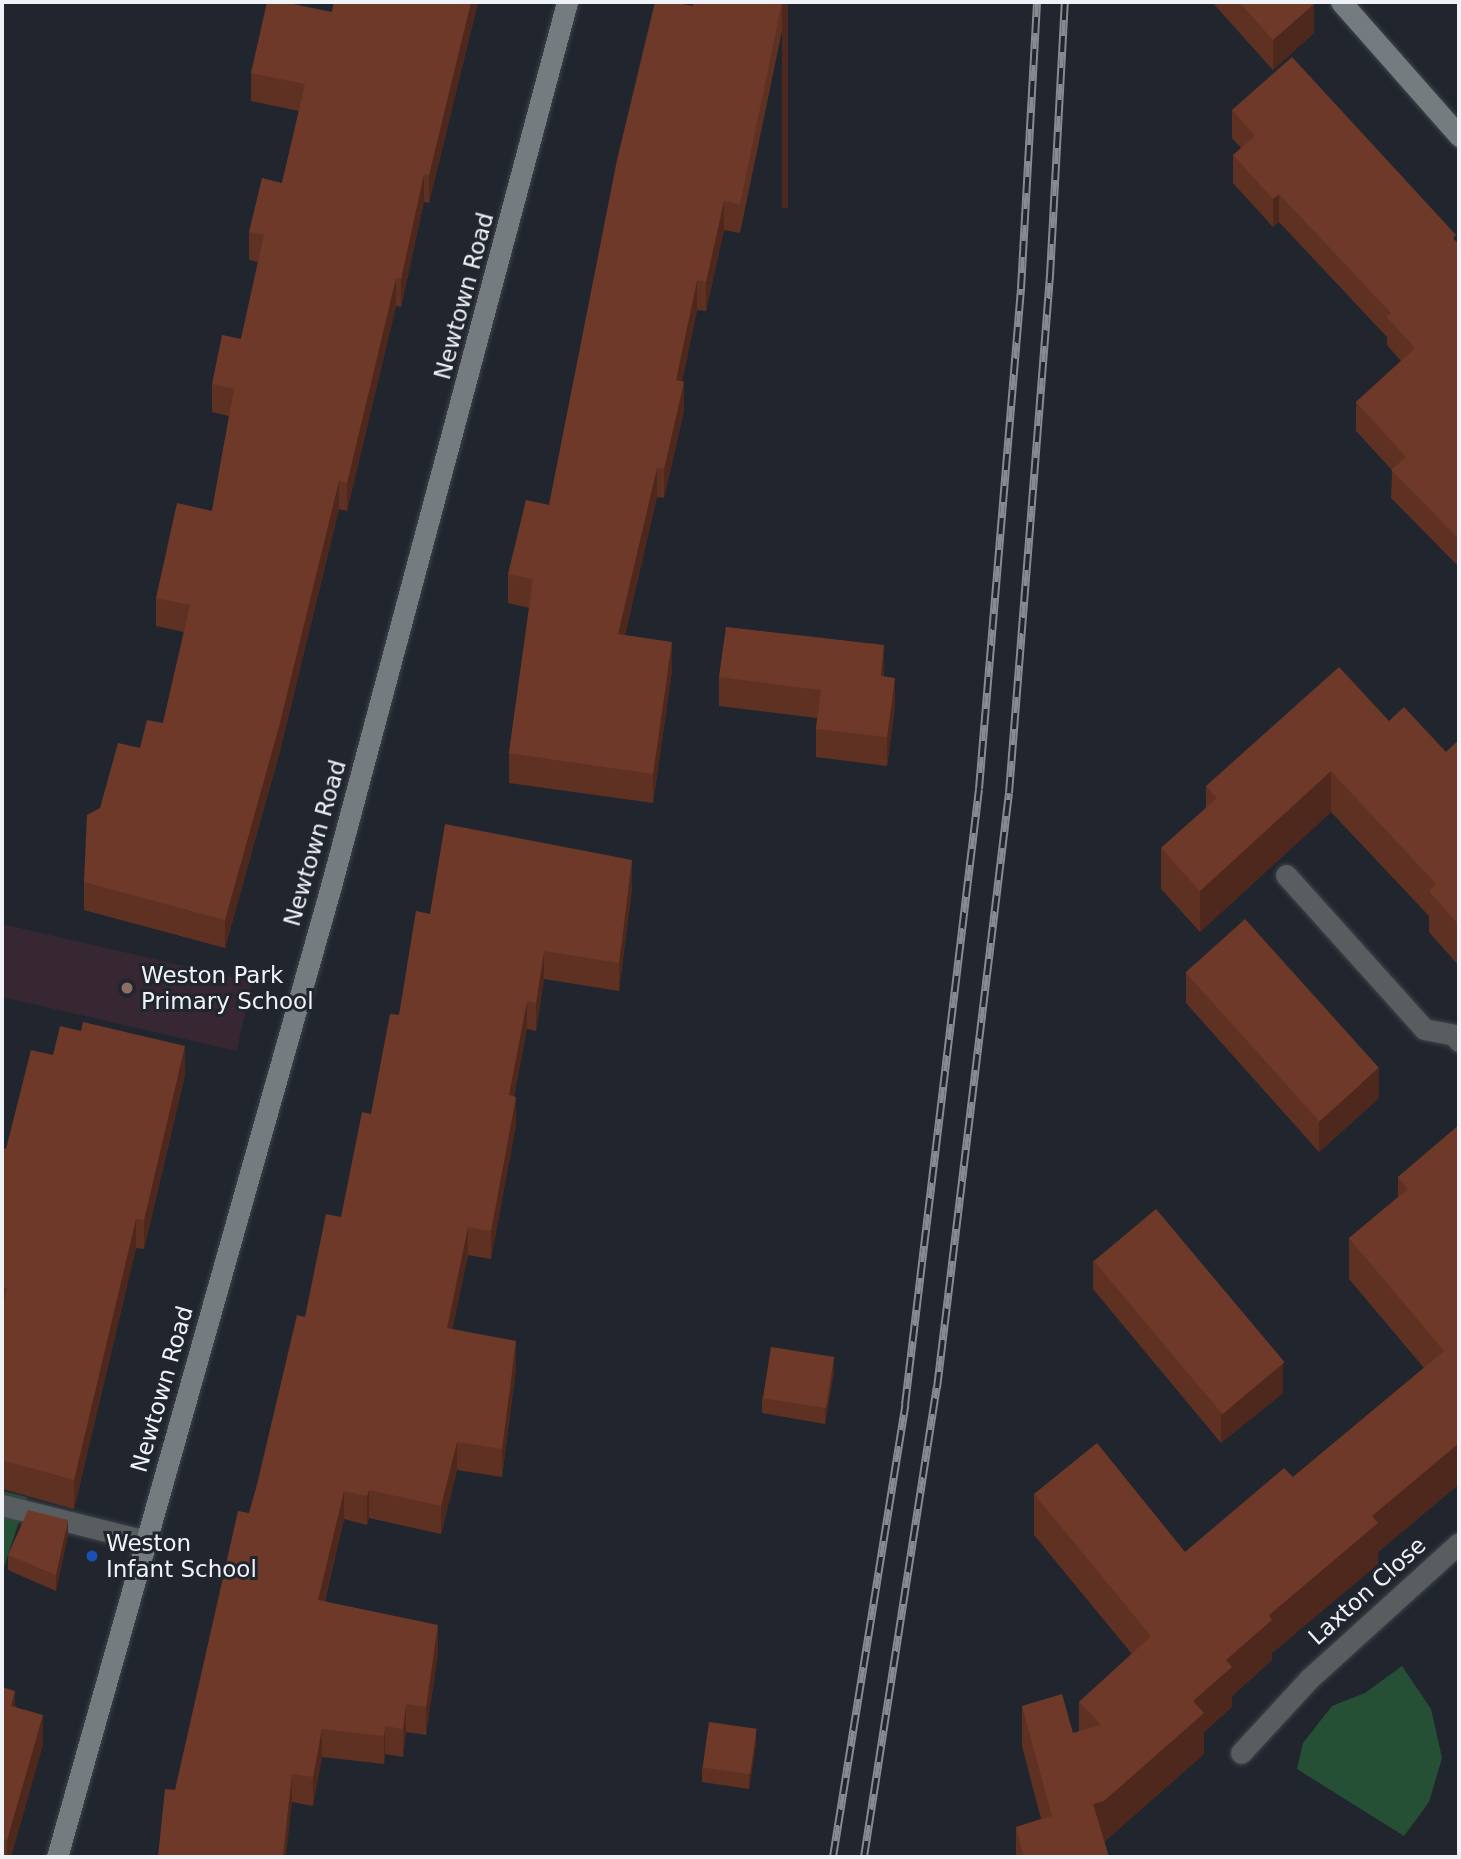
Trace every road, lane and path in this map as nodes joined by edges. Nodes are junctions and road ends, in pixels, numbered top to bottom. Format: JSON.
{"nodes":[{"id":1,"x":567,"y":2,"type":"edge"},
{"id":2,"x":1341,"y":2,"type":"edge"},
{"id":3,"x":1459,"y":136,"type":"edge"},
{"id":4,"x":1286,"y":875,"type":"dead end"},
{"id":5,"x":1459,"y":1041,"type":"edge"},
{"id":6,"x":2,"y":1505,"type":"edge"},
{"id":7,"x":146,"y":1541,"type":"junction"},
{"id":8,"x":1459,"y":1543,"type":"edge"},
{"id":9,"x":1241,"y":1753,"type":"dead end"},
{"id":10,"x":57,"y":1857,"type":"edge"}],
"edges":[{"from":1,"to":7,"type":"street","name":"Newtown Road"},
{"from":2,"to":3,"type":"street"},
{"from":4,"to":5,"type":"street"},
{"from":6,"to":7,"type":"street"},
{"from":7,"to":10,"type":"street","name":"Newtown Road"},
{"from":8,"to":9,"type":"street","name":"Laxton Close"}]}
